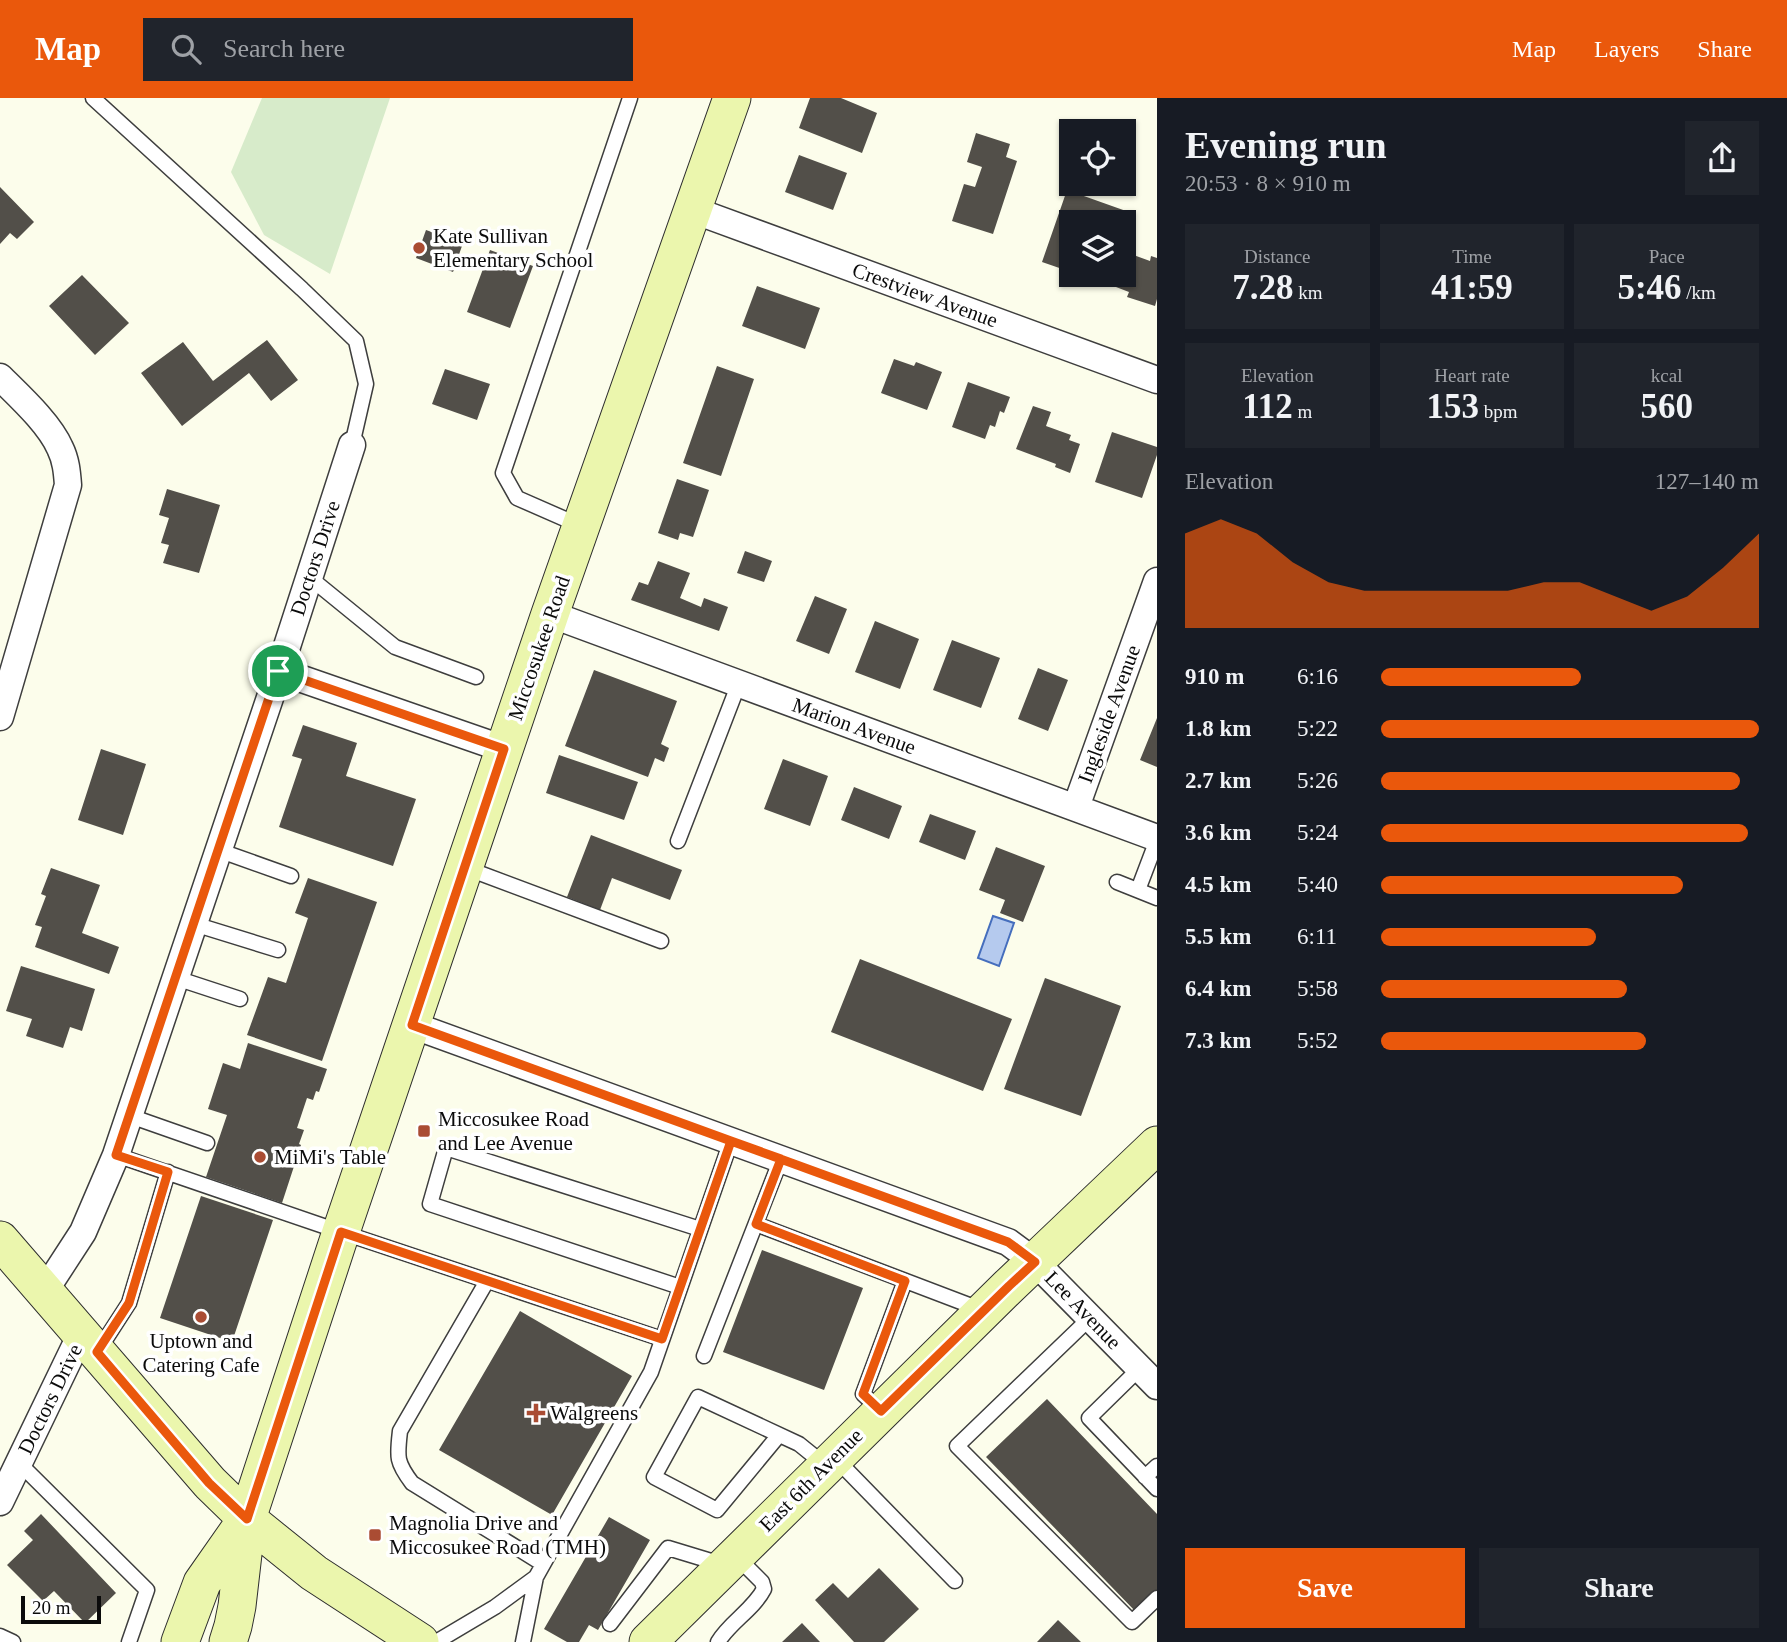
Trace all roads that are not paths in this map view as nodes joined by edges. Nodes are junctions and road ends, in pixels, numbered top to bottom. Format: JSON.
{"nodes":[{"id":1,"x":93,"y":98,"type":"edge"},
{"id":2,"x":630,"y":98,"type":"edge"},
{"id":3,"x":725,"y":100,"type":"edge"},
{"id":4,"x":693,"y":210,"type":"junction"},
{"id":5,"x":0,"y":377,"type":"edge"},
{"id":6,"x":1157,"y":380,"type":"edge"},
{"id":7,"x":352,"y":445,"type":"joint"},
{"id":8,"x":581,"y":526,"type":"junction"},
{"id":9,"x":309,"y":577,"type":"junction"},
{"id":10,"x":1157,"y":581,"type":"edge"},
{"id":11,"x":550,"y":614,"type":"junction"},
{"id":12,"x":278,"y":671,"type":"junction"},
{"id":13,"x":476,"y":677,"type":"dead end"},
{"id":14,"x":739,"y":683,"type":"junction"},
{"id":15,"x":0,"y":717,"type":"edge"},
{"id":16,"x":504,"y":749,"type":"junction"},
{"id":17,"x":1076,"y":807,"type":"junction"},
{"id":18,"x":1157,"y":839,"type":"edge"},
{"id":19,"x":678,"y":841,"type":"dead end"},
{"id":20,"x":218,"y":850,"type":"junction"},
{"id":21,"x":465,"y":867,"type":"junction"},
{"id":22,"x":291,"y":876,"type":"dead end"},
{"id":23,"x":1117,"y":882,"type":"dead end"},
{"id":24,"x":1138,"y":890,"type":"junction"},
{"id":25,"x":1157,"y":898,"type":"edge"},
{"id":26,"x":194,"y":923,"type":"junction"},
{"id":27,"x":662,"y":941,"type":"dead end"},
{"id":28,"x":278,"y":950,"type":"dead end"},
{"id":29,"x":176,"y":978,"type":"junction"},
{"id":30,"x":240,"y":999,"type":"dead end"},
{"id":31,"x":412,"y":1025,"type":"junction"},
{"id":32,"x":130,"y":1116,"type":"junction"},
{"id":33,"x":731,"y":1141,"type":"junction"},
{"id":34,"x":207,"y":1143,"type":"dead end"},
{"id":35,"x":1157,"y":1145,"type":"edge"},
{"id":36,"x":116,"y":1155,"type":"junction"},
{"id":37,"x":781,"y":1159,"type":"junction"},
{"id":38,"x":168,"y":1172,"type":"junction"},
{"id":39,"x":756,"y":1224,"type":"junction"},
{"id":40,"x":700,"y":1229,"type":"junction"},
{"id":41,"x":341,"y":1232,"type":"junction"},
{"id":42,"x":0,"y":1240,"type":"edge"},
{"id":43,"x":1035,"y":1262,"type":"junction"},
{"id":44,"x":487,"y":1280,"type":"junction"},
{"id":45,"x":905,"y":1281,"type":"junction"},
{"id":46,"x":680,"y":1287,"type":"junction"},
{"id":47,"x":44,"y":1293,"type":"junction"},
{"id":48,"x":984,"y":1311,"type":"junction"},
{"id":49,"x":1090,"y":1318,"type":"junction"},
{"id":50,"x":662,"y":1339,"type":"junction"},
{"id":51,"x":89,"y":1343,"type":"junction"},
{"id":52,"x":704,"y":1356,"type":"dead end"},
{"id":53,"x":1148,"y":1377,"type":"edge"},
{"id":54,"x":881,"y":1411,"type":"junction"},
{"id":55,"x":779,"y":1435,"type":"junction"},
{"id":56,"x":830,"y":1462,"type":"junction"},
{"id":57,"x":19,"y":1463,"type":"junction"},
{"id":58,"x":1157,"y":1466,"type":"edge"},
{"id":59,"x":1145,"y":1477,"type":"junction"},
{"id":60,"x":1157,"y":1489,"type":"edge"},
{"id":61,"x":0,"y":1502,"type":"edge"},
{"id":62,"x":247,"y":1519,"type":"junction"},
{"id":63,"x":730,"y":1560,"type":"junction"},
{"id":64,"x":539,"y":1571,"type":"junction"},
{"id":65,"x":955,"y":1581,"type":"dead end"},
{"id":66,"x":1157,"y":1598,"type":"edge"},
{"id":67,"x":610,"y":1624,"type":"dead end"},
{"id":68,"x":0,"y":1636,"type":"edge"},
{"id":69,"x":13,"y":1642,"type":"edge"},
{"id":70,"x":129,"y":1642,"type":"edge"},
{"id":71,"x":180,"y":1642,"type":"edge"},
{"id":72,"x":228,"y":1642,"type":"edge"},
{"id":73,"x":420,"y":1642,"type":"edge"},
{"id":74,"x":436,"y":1642,"type":"edge"},
{"id":75,"x":523,"y":1642,"type":"edge"},
{"id":76,"x":648,"y":1642,"type":"edge"},
{"id":77,"x":718,"y":1642,"type":"edge"}],
"edges":[{"from":1,"to":7,"type":"lane"},
{"from":2,"to":8,"type":"lane"},
{"from":3,"to":4,"type":"street","name":"Miccosukee Road"},
{"from":4,"to":6,"type":"street","name":"Crestview Avenue"},
{"from":4,"to":8,"type":"street","name":"Miccosukee Road"},
{"from":5,"to":15,"type":"street"},
{"from":7,"to":9,"type":"street","name":"Doctors Drive"},
{"from":8,"to":11,"type":"street","name":"Miccosukee Road"},
{"from":9,"to":12,"type":"street","name":"Doctors Drive"},
{"from":9,"to":13,"type":"lane"},
{"from":10,"to":17,"type":"street","name":"Ingleside Avenue"},
{"from":11,"to":14,"type":"street","name":"Marion Avenue"},
{"from":11,"to":16,"type":"street","name":"Miccosukee Road"},
{"from":12,"to":16,"type":"street"},
{"from":12,"to":20,"type":"street","name":"Doctors Drive"},
{"from":14,"to":17,"type":"street","name":"Marion Avenue"},
{"from":14,"to":19,"type":"lane"},
{"from":16,"to":21,"type":"street","name":"Miccosukee Road"},
{"from":17,"to":18,"type":"street","name":"Marion Avenue"},
{"from":18,"to":24,"type":"lane"},
{"from":20,"to":22,"type":"lane"},
{"from":20,"to":26,"type":"street","name":"Doctors Drive"},
{"from":21,"to":27,"type":"lane"},
{"from":21,"to":31,"type":"street","name":"Miccosukee Road"},
{"from":23,"to":24,"type":"lane"},
{"from":24,"to":25,"type":"lane"},
{"from":26,"to":28,"type":"lane"},
{"from":26,"to":29,"type":"street","name":"Doctors Drive"},
{"from":29,"to":30,"type":"lane"},
{"from":29,"to":32,"type":"street","name":"Doctors Drive"},
{"from":31,"to":33,"type":"street","name":"Lee Avenue"},
{"from":31,"to":41,"type":"street","name":"Miccosukee Road"},
{"from":32,"to":34,"type":"lane"},
{"from":32,"to":36,"type":"street","name":"Doctors Drive"},
{"from":33,"to":37,"type":"street","name":"Lee Avenue"},
{"from":33,"to":40,"type":"lane"},
{"from":35,"to":43,"type":"street","name":"East 6th Avenue"},
{"from":36,"to":38,"type":"lane"},
{"from":36,"to":47,"type":"street","name":"Doctors Drive"},
{"from":37,"to":39,"type":"lane"},
{"from":37,"to":43,"type":"street","name":"Lee Avenue"},
{"from":38,"to":41,"type":"lane"},
{"from":38,"to":51,"type":"lane"},
{"from":39,"to":45,"type":"lane"},
{"from":39,"to":52,"type":"lane"},
{"from":40,"to":46,"type":"lane"},
{"from":40,"to":46,"type":"lane"},
{"from":41,"to":44,"type":"lane"},
{"from":41,"to":62,"type":"street","name":"Miccosukee Road"},
{"from":42,"to":47,"type":"street"},
{"from":43,"to":48,"type":"street","name":"East 6th Avenue"},
{"from":43,"to":49,"type":"street","name":"Lee Avenue"},
{"from":44,"to":50,"type":"lane"},
{"from":44,"to":64,"type":"lane"},
{"from":45,"to":48,"type":"lane"},
{"from":45,"to":54,"type":"lane"},
{"from":46,"to":50,"type":"lane"},
{"from":47,"to":51,"type":"street"},
{"from":48,"to":54,"type":"street","name":"East 6th Avenue"},
{"from":49,"to":53,"type":"street","name":"Lee Avenue"},
{"from":49,"to":66,"type":"lane"},
{"from":50,"to":64,"type":"lane"},
{"from":51,"to":57,"type":"street","name":"Doctors Drive"},
{"from":51,"to":62,"type":"street"},
{"from":53,"to":59,"type":"lane"},
{"from":54,"to":56,"type":"street","name":"East 6th Avenue"},
{"from":55,"to":55,"type":"lane"},
{"from":55,"to":56,"type":"lane"},
{"from":56,"to":63,"type":"street","name":"East 6th Avenue"},
{"from":56,"to":65,"type":"lane"},
{"from":57,"to":61,"type":"street","name":"Doctors Drive"},
{"from":57,"to":70,"type":"lane"},
{"from":58,"to":59,"type":"lane"},
{"from":59,"to":60,"type":"lane"},
{"from":62,"to":71,"type":"street","name":"Miccosukee Road"},
{"from":62,"to":72,"type":"street","name":"Miccosukee Road"},
{"from":62,"to":73,"type":"street"},
{"from":63,"to":67,"type":"lane"},
{"from":63,"to":76,"type":"street","name":"East 6th Avenue"},
{"from":63,"to":77,"type":"lane"},
{"from":64,"to":74,"type":"lane"},
{"from":64,"to":75,"type":"lane"},
{"from":68,"to":69,"type":"lane"}]}
